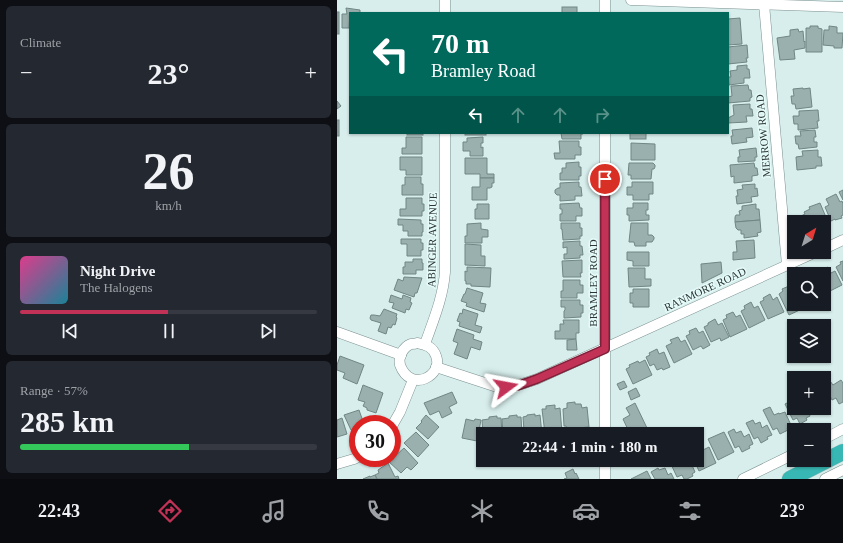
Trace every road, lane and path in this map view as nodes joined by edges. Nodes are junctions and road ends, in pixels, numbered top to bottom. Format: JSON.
{"nodes":[{"id":1,"x":445,"y":0,"type":"edge"},
{"id":2,"x":605,"y":0,"type":"edge"},
{"id":3,"x":631,"y":0,"type":"edge"},
{"id":4,"x":763,"y":4,"type":"junction"},
{"id":5,"x":843,"y":7,"type":"edge"},
{"id":6,"x":445,"y":12,"type":"edge"},
{"id":7,"x":605,"y":12,"type":"edge"},
{"id":8,"x":445,"y":134,"type":"edge"},
{"id":9,"x":605,"y":134,"type":"edge"},
{"id":10,"x":843,"y":240,"type":"edge"},
{"id":11,"x":831,"y":246,"type":"edge"},
{"id":12,"x":800,"y":259,"type":"edge"},
{"id":13,"x":787,"y":265,"type":"junction"},
{"id":14,"x":337,"y":332,"type":"edge"},
{"id":15,"x":425,"y":344,"type":"junction"},
{"id":16,"x":605,"y":349,"type":"junction"},
{"id":17,"x":401,"y":355,"type":"junction"},
{"id":18,"x":436,"y":367,"type":"junction"},
{"id":19,"x":413,"y":380,"type":"junction"},
{"id":20,"x":398,"y":415,"type":"edge"},
{"id":21,"x":605,"y":427,"type":"edge"},
{"id":22,"x":843,"y":429,"type":"edge"},
{"id":23,"x":831,"y":435,"type":"edge"},
{"id":24,"x":843,"y":452,"type":"edge"},
{"id":25,"x":787,"y":457,"type":"edge"},
{"id":26,"x":349,"y":460,"type":"edge"},
{"id":27,"x":337,"y":464,"type":"edge"},
{"id":28,"x":605,"y":467,"type":"edge"},
{"id":29,"x":843,"y":470,"type":"edge"},
{"id":30,"x":605,"y":479,"type":"edge"},
{"id":31,"x":743,"y":479,"type":"edge"},
{"id":32,"x":790,"y":479,"type":"edge"},
{"id":33,"x":825,"y":479,"type":"edge"}],
"edges":[{"from":1,"to":6,"type":"street"},
{"from":2,"to":7,"type":"street"},
{"from":3,"to":4,"type":"street"},
{"from":4,"to":5,"type":"street"},
{"from":4,"to":13,"type":"street","name":"MERROW ROAD"},
{"from":8,"to":15,"type":"street","name":"ABINGER AVENUE"},
{"from":9,"to":16,"type":"street","name":"BRAMLEY ROAD"},
{"from":10,"to":11,"type":"street"},
{"from":12,"to":13,"type":"street","name":"RANMORE ROAD"},
{"from":13,"to":16,"type":"street","name":"RANMORE ROAD"},
{"from":14,"to":17,"type":"street"},
{"from":15,"to":17,"type":"street"},
{"from":15,"to":18,"type":"street"},
{"from":16,"to":18,"type":"street","name":"RANMORE ROAD"},
{"from":16,"to":21,"type":"street","name":"BRAMLEY ROAD"},
{"from":17,"to":19,"type":"street"},
{"from":18,"to":19,"type":"street"},
{"from":19,"to":20,"type":"street"},
{"from":22,"to":23,"type":"street"},
{"from":24,"to":32,"type":"highway"},
{"from":25,"to":31,"type":"street"},
{"from":26,"to":27,"type":"street"},
{"from":28,"to":30,"type":"street"},
{"from":29,"to":33,"type":"street"}]}
